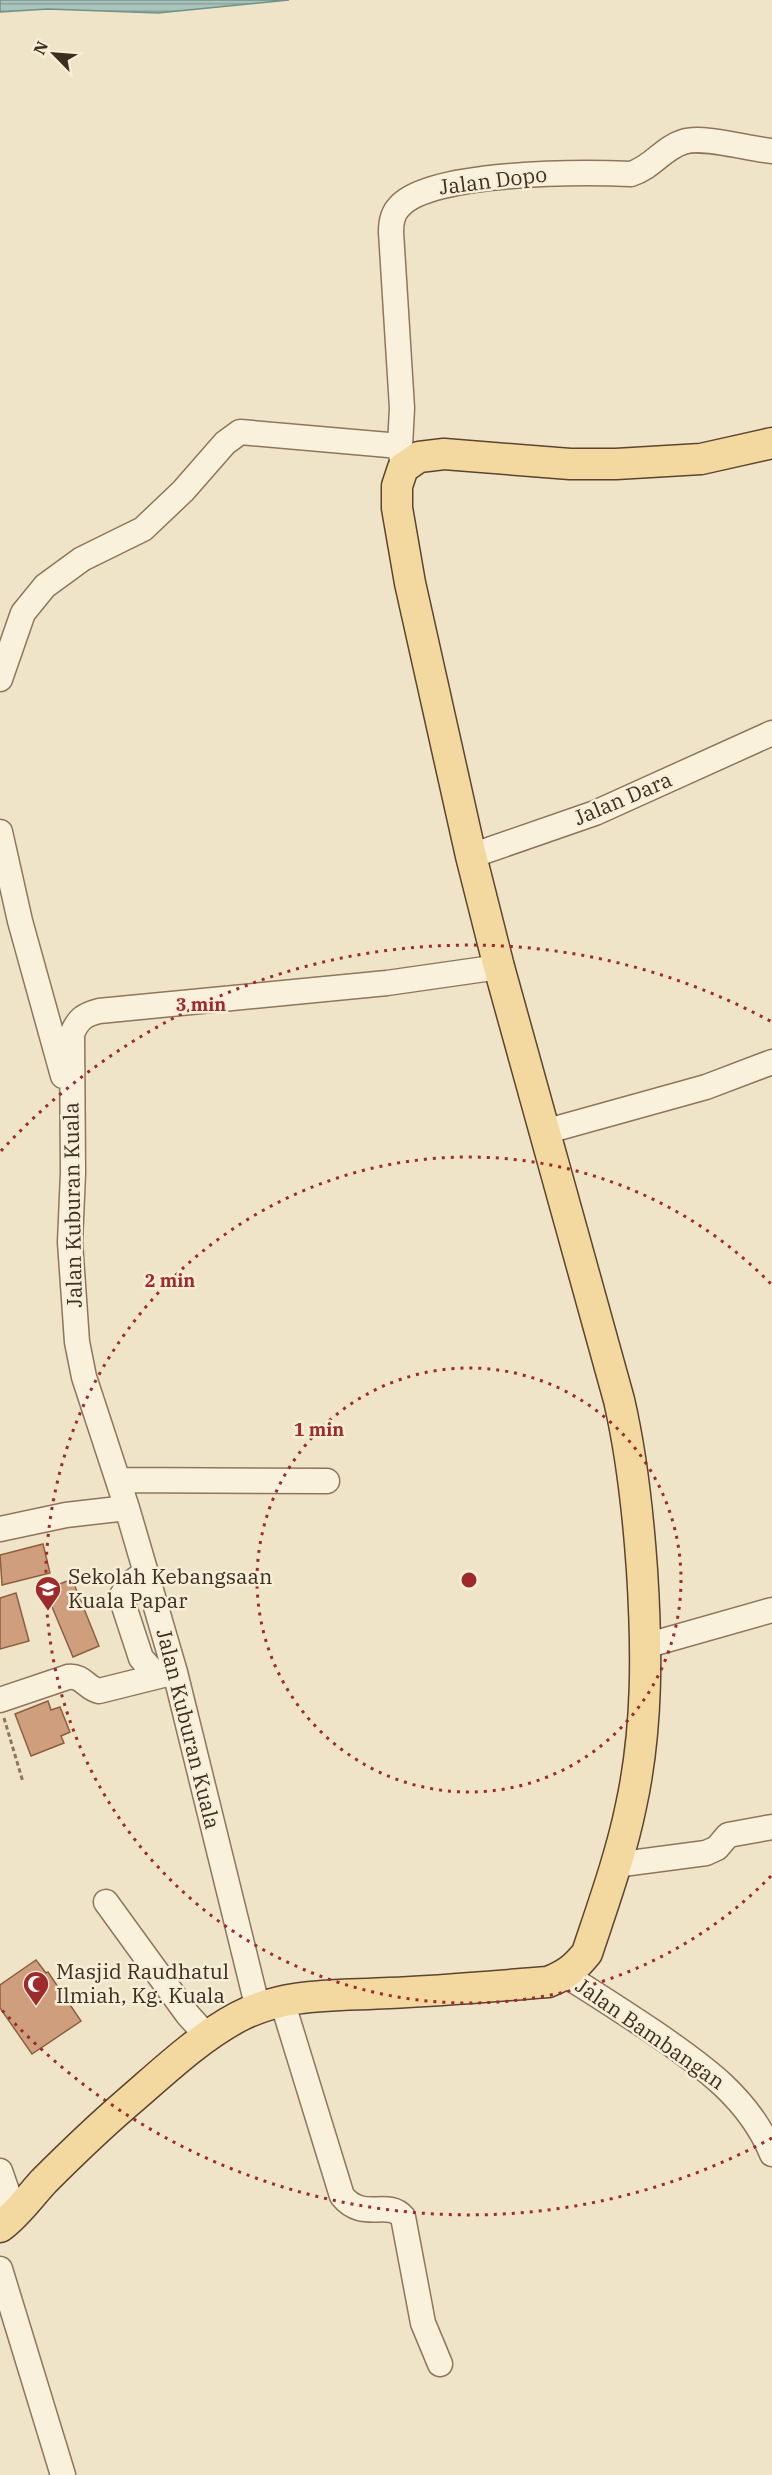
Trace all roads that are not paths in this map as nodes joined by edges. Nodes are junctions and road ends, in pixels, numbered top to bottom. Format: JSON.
{"nodes":[{"id":1,"x":772,"y":151,"type":"edge"},
{"id":2,"x":772,"y":443,"type":"edge"},
{"id":3,"x":402,"y":457,"type":"junction"},
{"id":4,"x":0,"y":680,"type":"edge"},
{"id":5,"x":772,"y":733,"type":"edge"},
{"id":6,"x":0,"y":832,"type":"edge"},
{"id":7,"x":471,"y":856,"type":"junction"},
{"id":8,"x":499,"y":967,"type":"junction"},
{"id":9,"x":772,"y":1062,"type":"edge"},
{"id":10,"x":72,"y":1110,"type":"junction"},
{"id":11,"x":544,"y":1132,"type":"junction"},
{"id":12,"x":118,"y":1480,"type":"junction"},
{"id":13,"x":327,"y":1480,"type":"dead end"},
{"id":14,"x":127,"y":1508,"type":"junction"},
{"id":15,"x":0,"y":1528,"type":"edge"},
{"id":16,"x":772,"y":1610,"type":"edge"},
{"id":17,"x":645,"y":1646,"type":"junction"},
{"id":18,"x":166,"y":1674,"type":"junction"},
{"id":19,"x":2,"y":1707,"type":"edge"},
{"id":20,"x":772,"y":1827,"type":"edge"},
{"id":21,"x":615,"y":1865,"type":"junction"},
{"id":22,"x":106,"y":1902,"type":"dead end"},
{"id":23,"x":565,"y":1975,"type":"junction"},
{"id":24,"x":270,"y":2005,"type":"junction"},
{"id":25,"x":208,"y":2037,"type":"junction"},
{"id":26,"x":772,"y":2154,"type":"edge"},
{"id":27,"x":0,"y":2171,"type":"edge"},
{"id":28,"x":8,"y":2220,"type":"edge"},
{"id":29,"x":0,"y":2269,"type":"edge"},
{"id":30,"x":440,"y":2364,"type":"dead end"},
{"id":31,"x":63,"y":2474,"type":"edge"}],
"edges":[{"from":1,"to":3,"type":"street","name":"Jalan Dopo"},
{"from":2,"to":3,"type":"main road"},
{"from":3,"to":4,"type":"street"},
{"from":3,"to":7,"type":"main road"},
{"from":5,"to":7,"type":"street","name":"Jalan Dara"},
{"from":6,"to":10,"type":"street"},
{"from":7,"to":8,"type":"main road"},
{"from":8,"to":10,"type":"street","name":"Jalan Kuburan Kuala"},
{"from":8,"to":11,"type":"main road"},
{"from":9,"to":11,"type":"street"},
{"from":10,"to":12,"type":"street","name":"Jalan Kuburan Kuala"},
{"from":11,"to":17,"type":"main road"},
{"from":12,"to":13,"type":"street"},
{"from":12,"to":14,"type":"street","name":"Jalan Kuburan Kuala"},
{"from":14,"to":15,"type":"street"},
{"from":14,"to":18,"type":"street","name":"Jalan Kuburan Kuala"},
{"from":16,"to":17,"type":"street"},
{"from":17,"to":21,"type":"main road"},
{"from":18,"to":19,"type":"street"},
{"from":18,"to":24,"type":"street","name":"Jalan Kuburan Kuala"},
{"from":20,"to":21,"type":"street"},
{"from":21,"to":23,"type":"main road"},
{"from":22,"to":25,"type":"street"},
{"from":23,"to":24,"type":"main road"},
{"from":23,"to":26,"type":"street","name":"Jalan Bambangan"},
{"from":24,"to":25,"type":"main road"},
{"from":24,"to":30,"type":"street","name":"Jalan Kuburan Kuala"},
{"from":25,"to":28,"type":"main road"},
{"from":27,"to":28,"type":"street"},
{"from":29,"to":31,"type":"street"}]}
